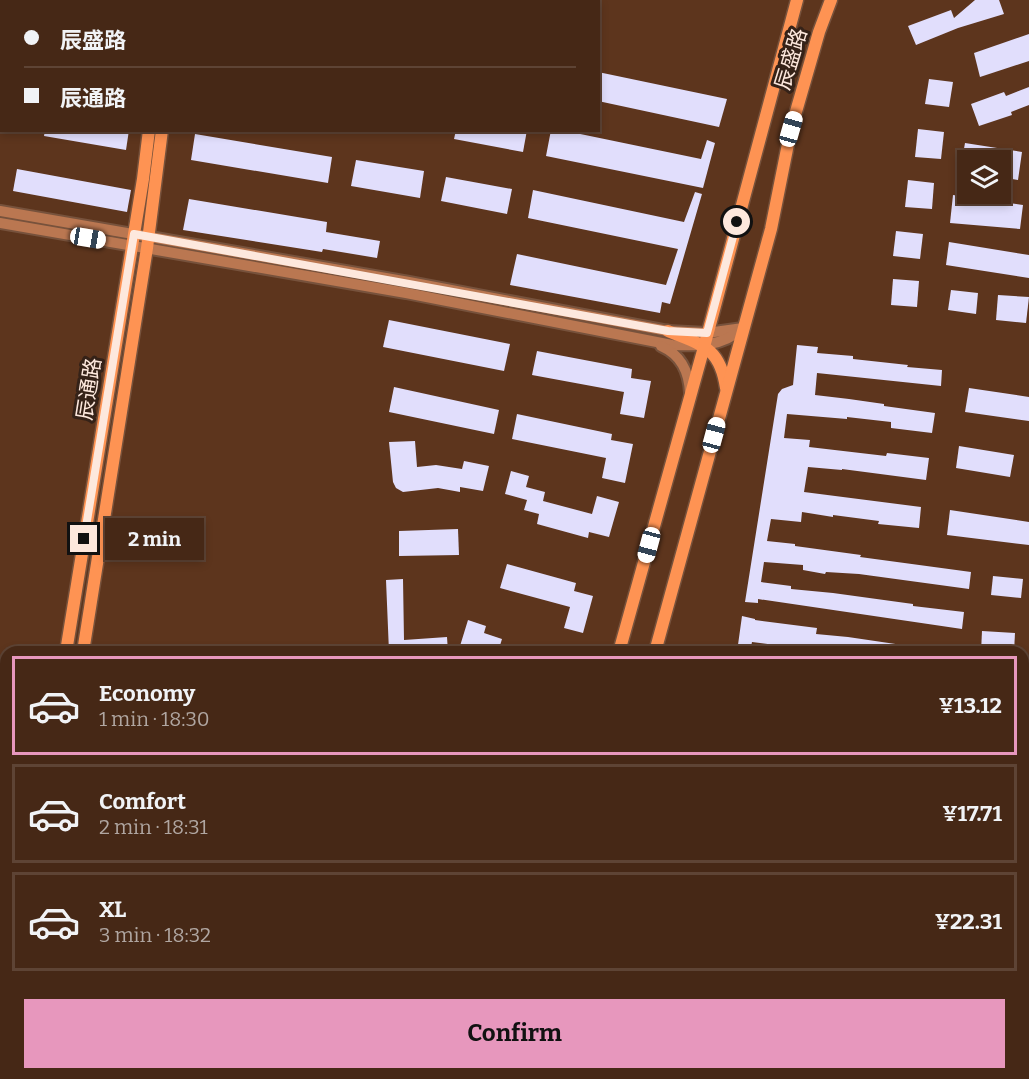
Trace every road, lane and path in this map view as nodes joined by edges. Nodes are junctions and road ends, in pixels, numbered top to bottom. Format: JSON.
{"nodes":[{"id":1,"x":796,"y":0,"type":"edge"},
{"id":2,"x":831,"y":0,"type":"edge"},
{"id":3,"x":149,"y":132,"type":"edge"},
{"id":4,"x":162,"y":132,"type":"edge"},
{"id":5,"x":0,"y":211,"type":"edge"},
{"id":6,"x":0,"y":223,"type":"edge"},
{"id":7,"x":133,"y":239,"type":"junction"},
{"id":8,"x":147,"y":242,"type":"junction"},
{"id":9,"x":743,"y":328,"type":"junction"},
{"id":10,"x":668,"y":331,"type":"junction"},
{"id":11,"x":707,"y":333,"type":"junction"},
{"id":12,"x":652,"y":342,"type":"junction"},
{"id":13,"x":704,"y":346,"type":"junction"},
{"id":14,"x":726,"y":392,"type":"junction"},
{"id":15,"x":690,"y":395,"type":"junction"},
{"id":16,"x":67,"y":646,"type":"edge"},
{"id":17,"x":84,"y":646,"type":"edge"},
{"id":18,"x":621,"y":646,"type":"edge"},
{"id":19,"x":657,"y":646,"type":"edge"}],
"edges":[{"from":1,"to":11,"type":"main road","name":"辰盛路"},
{"from":2,"to":9,"type":"main road","name":"辰盛路"},
{"from":3,"to":7,"type":"main road","name":"辰通路"},
{"from":4,"to":8,"type":"main road","name":"辰通路"},
{"from":5,"to":7,"type":"street"},
{"from":6,"to":7,"type":"street"},
{"from":7,"to":8,"type":"street"},
{"from":7,"to":16,"type":"main road","name":"辰通路"},
{"from":8,"to":10,"type":"street"},
{"from":8,"to":12,"type":"street"},
{"from":8,"to":17,"type":"main road","name":"辰通路"},
{"from":9,"to":11,"type":"street"},
{"from":9,"to":13,"type":"street"},
{"from":9,"to":14,"type":"main road","name":"辰盛路"},
{"from":10,"to":11,"type":"street"},
{"from":10,"to":13,"type":"main road"},
{"from":11,"to":13,"type":"main road","name":"辰盛路"},
{"from":12,"to":13,"type":"street"},
{"from":12,"to":15,"type":"street"},
{"from":13,"to":14,"type":"main road"},
{"from":13,"to":15,"type":"main road","name":"辰盛路"},
{"from":14,"to":19,"type":"main road","name":"辰盛路"},
{"from":15,"to":18,"type":"main road","name":"辰盛路"}]}
